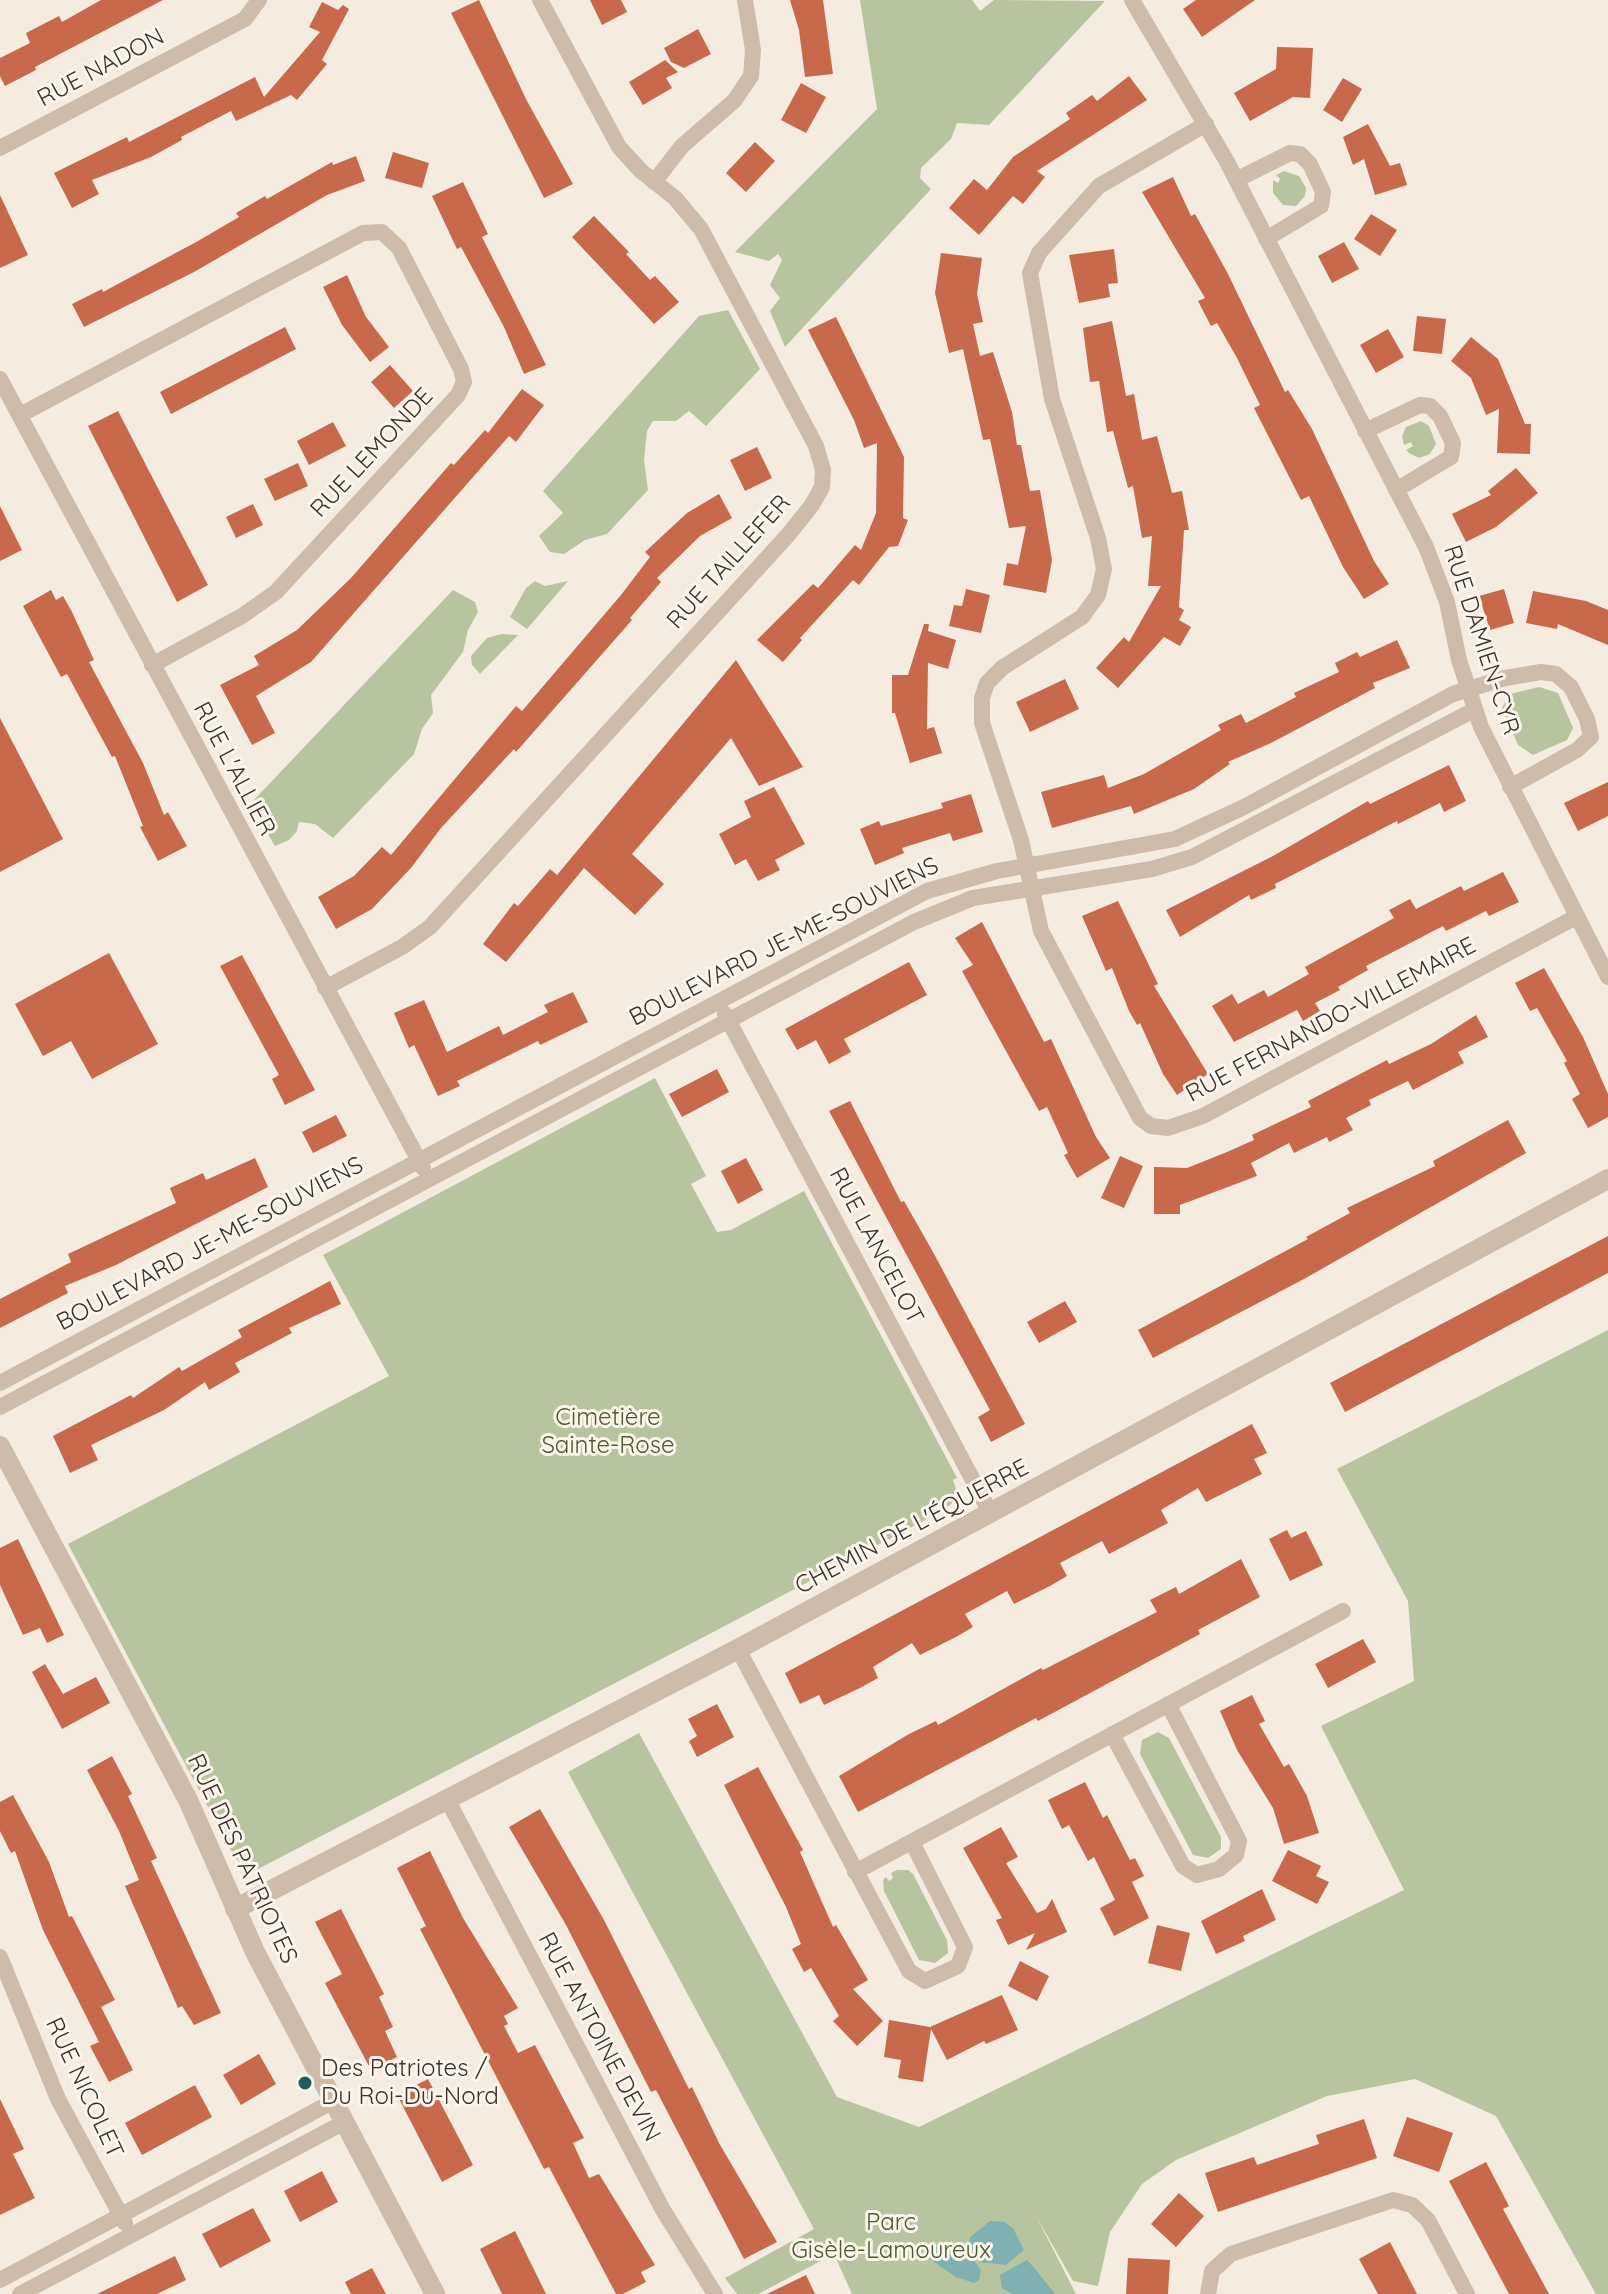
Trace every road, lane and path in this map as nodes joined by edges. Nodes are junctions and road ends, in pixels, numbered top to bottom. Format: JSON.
{"nodes":[{"id":1,"x":259,"y":0,"type":"edge"},
{"id":2,"x":540,"y":0,"type":"edge"},
{"id":3,"x":745,"y":0,"type":"edge"},
{"id":4,"x":1132,"y":0,"type":"edge"},
{"id":5,"x":1206,"y":124,"type":"junction"},
{"id":6,"x":0,"y":148,"type":"edge"},
{"id":7,"x":1236,"y":180,"type":"junction"},
{"id":8,"x":654,"y":182,"type":"junction"},
{"id":9,"x":1266,"y":239,"type":"junction"},
{"id":10,"x":0,"y":379,"type":"edge"},
{"id":11,"x":20,"y":415,"type":"junction"},
{"id":12,"x":1365,"y":431,"type":"junction"},
{"id":13,"x":1396,"y":490,"type":"junction"},
{"id":14,"x":152,"y":665,"type":"junction"},
{"id":15,"x":1468,"y":688,"type":"junction"},
{"id":16,"x":1474,"y":710,"type":"junction"},
{"id":17,"x":1510,"y":787,"type":"junction"},
{"id":18,"x":1027,"y":866,"type":"junction"},
{"id":19,"x":1031,"y":888,"type":"junction"},
{"id":20,"x":1576,"y":917,"type":"junction"},
{"id":21,"x":1608,"y":977,"type":"edge"},
{"id":22,"x":325,"y":988,"type":"junction"},
{"id":23,"x":717,"y":1001,"type":"junction"},
{"id":24,"x":729,"y":1020,"type":"junction"},
{"id":25,"x":418,"y":1160,"type":"junction"},
{"id":26,"x":430,"y":1179,"type":"junction"},
{"id":27,"x":1608,"y":1179,"type":"edge"},
{"id":28,"x":0,"y":1383,"type":"edge"},
{"id":29,"x":0,"y":1407,"type":"edge"},
{"id":30,"x":0,"y":1446,"type":"edge"},
{"id":31,"x":991,"y":1514,"type":"junction"},
{"id":32,"x":1343,"y":1611,"type":"dead end"},
{"id":33,"x":738,"y":1649,"type":"junction"},
{"id":34,"x":1168,"y":1704,"type":"junction"},
{"id":35,"x":1112,"y":1734,"type":"junction"},
{"id":36,"x":447,"y":1799,"type":"junction"},
{"id":37,"x":912,"y":1842,"type":"junction"},
{"id":38,"x":855,"y":1872,"type":"junction"},
{"id":39,"x":235,"y":1909,"type":"junction"},
{"id":40,"x":0,"y":1957,"type":"edge"},
{"id":41,"x":332,"y":2102,"type":"junction"},
{"id":42,"x":343,"y":2123,"type":"junction"},
{"id":43,"x":120,"y":2216,"type":"junction"},
{"id":44,"x":131,"y":2235,"type":"junction"},
{"id":45,"x":0,"y":2280,"type":"edge"},
{"id":46,"x":20,"y":2294,"type":"edge"},
{"id":47,"x":435,"y":2294,"type":"edge"},
{"id":48,"x":715,"y":2294,"type":"edge"},
{"id":49,"x":1208,"y":2294,"type":"edge"},
{"id":50,"x":1467,"y":2294,"type":"edge"}],
"edges":[{"from":1,"to":6,"type":"street","name":"RUE NADON"},
{"from":2,"to":8,"type":"street","name":"RUE TAILLEFER"},
{"from":3,"to":8,"type":"street"},
{"from":4,"to":5,"type":"street","name":"RUE DAMIEN-CYR"},
{"from":5,"to":7,"type":"street","name":"RUE DAMIEN-CYR"},
{"from":5,"to":18,"type":"street","name":"RUE FERNANDO-VILLEMAIRE"},
{"from":7,"to":9,"type":"street","name":"RUE DAMIEN-CYR"},
{"from":7,"to":9,"type":"street"},
{"from":8,"to":22,"type":"street","name":"RUE TAILLEFER"},
{"from":9,"to":12,"type":"street","name":"RUE DAMIEN-CYR"},
{"from":10,"to":11,"type":"street","name":"RUE L'ALLIER"},
{"from":11,"to":14,"type":"street","name":"RUE L'ALLIER"},
{"from":11,"to":14,"type":"street","name":"RUE LEMONDE"},
{"from":12,"to":13,"type":"street","name":"RUE DAMIEN-CYR"},
{"from":12,"to":13,"type":"street"},
{"from":13,"to":15,"type":"street","name":"RUE DAMIEN-CYR"},
{"from":14,"to":22,"type":"street","name":"RUE L'ALLIER"},
{"from":15,"to":16,"type":"street","name":"RUE DAMIEN-CYR"},
{"from":15,"to":17,"type":"street","name":"BOULEVARD JE-ME-SOUVIENS"},
{"from":15,"to":18,"type":"street","name":"BOULEVARD JE-ME-SOUVIENS"},
{"from":16,"to":17,"type":"street","name":"RUE DAMIEN-CYR"},
{"from":16,"to":19,"type":"street","name":"BOULEVARD JE-ME-SOUVIENS"},
{"from":17,"to":20,"type":"street","name":"RUE DAMIEN-CYR"},
{"from":18,"to":19,"type":"street","name":"RUE FERNANDO-VILLEMAIRE"},
{"from":18,"to":23,"type":"street","name":"BOULEVARD JE-ME-SOUVIENS"},
{"from":19,"to":20,"type":"street","name":"RUE FERNANDO-VILLEMAIRE"},
{"from":19,"to":24,"type":"street","name":"BOULEVARD JE-ME-SOUVIENS"},
{"from":20,"to":21,"type":"street","name":"RUE DAMIEN-CYR"},
{"from":22,"to":25,"type":"street","name":"RUE L'ALLIER"},
{"from":23,"to":24,"type":"street","name":"RUE LANCELOT"},
{"from":23,"to":25,"type":"street","name":"BOULEVARD JE-ME-SOUVIENS"},
{"from":24,"to":26,"type":"street","name":"BOULEVARD JE-ME-SOUVIENS"},
{"from":24,"to":31,"type":"street","name":"RUE LANCELOT"},
{"from":25,"to":26,"type":"street","name":"RUE L'ALLIER"},
{"from":25,"to":28,"type":"street","name":"BOULEVARD JE-ME-SOUVIENS"},
{"from":26,"to":29,"type":"street","name":"BOULEVARD JE-ME-SOUVIENS"},
{"from":27,"to":31,"type":"street","name":"CHEMIN DE L'ÉQUERRE"},
{"from":30,"to":39,"type":"street","name":"RUE DES PATRIOTES"},
{"from":31,"to":33,"type":"street","name":"CHEMIN DE L'ÉQUERRE"},
{"from":32,"to":34,"type":"street"},
{"from":33,"to":36,"type":"street","name":"CHEMIN DE L'ÉQUERRE"},
{"from":33,"to":38,"type":"street"},
{"from":34,"to":35,"type":"street"},
{"from":34,"to":35,"type":"street"},
{"from":35,"to":37,"type":"street"},
{"from":36,"to":39,"type":"street","name":"CHEMIN DE L'ÉQUERRE"},
{"from":36,"to":48,"type":"street","name":"RUE ANTOINE DEVIN"},
{"from":37,"to":38,"type":"street"},
{"from":37,"to":38,"type":"street"},
{"from":39,"to":41,"type":"street","name":"RUE DES PATRIOTES"},
{"from":40,"to":43,"type":"street","name":"RUE NICOLET"},
{"from":41,"to":42,"type":"street","name":"RUE DES PATRIOTES"},
{"from":41,"to":43,"type":"street"},
{"from":42,"to":44,"type":"street"},
{"from":42,"to":47,"type":"street","name":"RUE DES PATRIOTES"},
{"from":43,"to":44,"type":"street","name":"RUE NICOLET"},
{"from":43,"to":45,"type":"street"},
{"from":44,"to":46,"type":"street"},
{"from":49,"to":50,"type":"street"}]}
